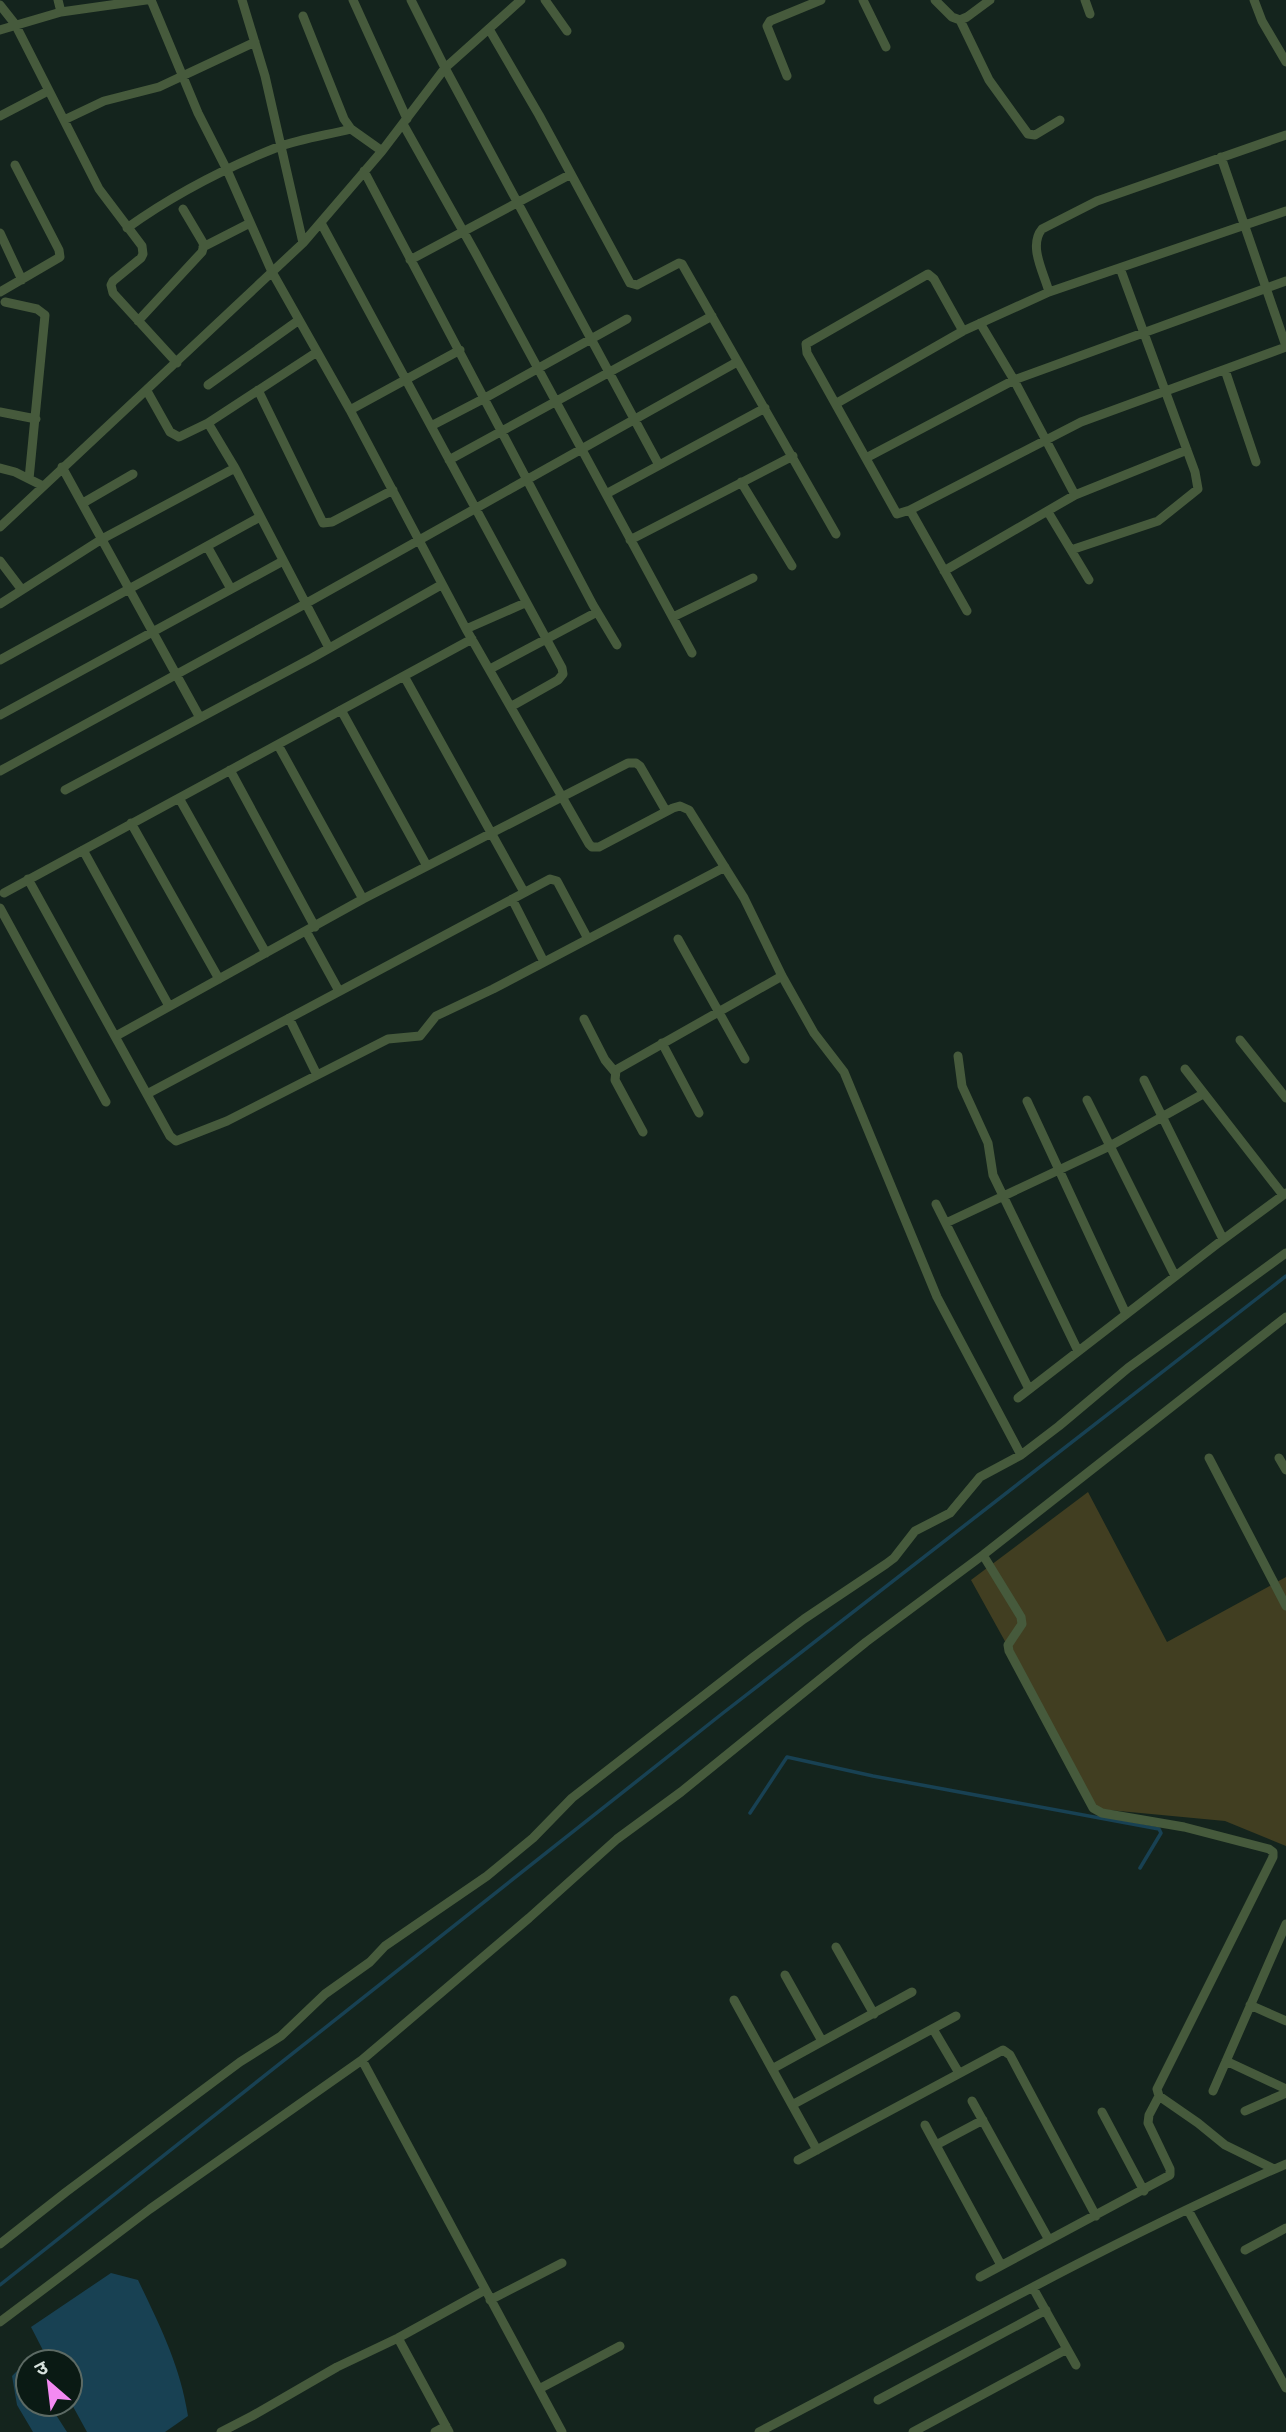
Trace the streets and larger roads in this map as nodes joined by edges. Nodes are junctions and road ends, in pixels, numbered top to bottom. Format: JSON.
{"nodes":[{"id":1,"x":58,"y":0,"type":"edge"},
{"id":2,"x":148,"y":0,"type":"edge"},
{"id":3,"x":242,"y":0,"type":"edge"},
{"id":4,"x":353,"y":0,"type":"edge"},
{"id":5,"x":411,"y":0,"type":"edge"},
{"id":6,"x":521,"y":0,"type":"edge"},
{"id":7,"x":545,"y":0,"type":"edge"},
{"id":8,"x":821,"y":0,"type":"edge"},
{"id":9,"x":863,"y":0,"type":"edge"},
{"id":10,"x":935,"y":0,"type":"edge"},
{"id":11,"x":990,"y":0,"type":"edge"},
{"id":12,"x":1084,"y":0,"type":"edge"},
{"id":13,"x":1254,"y":0,"type":"edge"},
{"id":14,"x":0,"y":5,"type":"edge"},
{"id":15,"x":61,"y":12,"type":"junction"},
{"id":16,"x":1090,"y":14,"type":"dead end"},
{"id":17,"x":303,"y":16,"type":"dead end"},
{"id":18,"x":960,"y":20,"type":"junction"},
{"id":19,"x":15,"y":24,"type":"junction"},
{"id":20,"x":489,"y":29,"type":"junction"},
{"id":21,"x":0,"y":30,"type":"edge"},
{"id":22,"x":567,"y":31,"type":"dead end"},
{"id":23,"x":256,"y":42,"type":"junction"},
{"id":24,"x":886,"y":47,"type":"dead end"},
{"id":25,"x":1286,"y":62,"type":"edge"},
{"id":26,"x":445,"y":68,"type":"junction"},
{"id":27,"x":183,"y":75,"type":"junction"},
{"id":28,"x":787,"y":75,"type":"dead end"},
{"id":29,"x":48,"y":91,"type":"junction"},
{"id":30,"x":0,"y":116,"type":"edge"},
{"id":31,"x":64,"y":120,"type":"junction"},
{"id":32,"x":1060,"y":120,"type":"dead end"},
{"id":33,"x":405,"y":122,"type":"junction"},
{"id":34,"x":351,"y":129,"type":"junction"},
{"id":35,"x":1286,"y":135,"type":"edge"},
{"id":36,"x":280,"y":146,"type":"junction"},
{"id":37,"x":382,"y":151,"type":"junction"},
{"id":38,"x":1221,"y":158,"type":"junction"},
{"id":39,"x":15,"y":165,"type":"dead end"},
{"id":40,"x":227,"y":170,"type":"junction"},
{"id":41,"x":364,"y":171,"type":"junction"},
{"id":42,"x":571,"y":174,"type":"junction"},
{"id":43,"x":519,"y":202,"type":"junction"},
{"id":44,"x":183,"y":208,"type":"dead end"},
{"id":45,"x":1286,"y":211,"type":"edge"},
{"id":46,"x":250,"y":223,"type":"junction"},
{"id":47,"x":321,"y":223,"type":"junction"},
{"id":48,"x":1244,"y":226,"type":"junction"},
{"id":49,"x":127,"y":228,"type":"junction"},
{"id":50,"x":463,"y":231,"type":"junction"},
{"id":51,"x":0,"y":233,"type":"edge"},
{"id":52,"x":303,"y":243,"type":"junction"},
{"id":53,"x":203,"y":247,"type":"junction"},
{"id":54,"x":410,"y":260,"type":"junction"},
{"id":55,"x":1120,"y":268,"type":"junction"},
{"id":56,"x":272,"y":272,"type":"junction"},
{"id":57,"x":22,"y":280,"type":"junction"},
{"id":58,"x":1286,"y":282,"type":"edge"},
{"id":59,"x":1265,"y":289,"type":"junction"},
{"id":60,"x":0,"y":292,"type":"edge"},
{"id":61,"x":1049,"y":292,"type":"junction"},
{"id":62,"x":5,"y":302,"type":"dead end"},
{"id":63,"x":712,"y":316,"type":"junction"},
{"id":64,"x":626,"y":319,"type":"dead end"},
{"id":65,"x":299,"y":320,"type":"junction"},
{"id":66,"x":138,"y":321,"type":"junction"},
{"id":67,"x":981,"y":323,"type":"junction"},
{"id":68,"x":963,"y":331,"type":"junction"},
{"id":69,"x":1142,"y":333,"type":"junction"},
{"id":70,"x":591,"y":338,"type":"junction"},
{"id":71,"x":1286,"y":346,"type":"edge"},
{"id":72,"x":460,"y":350,"type":"junction"},
{"id":73,"x":317,"y":352,"type":"junction"},
{"id":74,"x":737,"y":362,"type":"junction"},
{"id":75,"x":177,"y":363,"type":"junction"},
{"id":76,"x":538,"y":369,"type":"junction"},
{"id":77,"x":1225,"y":370,"type":"junction"},
{"id":78,"x":609,"y":372,"type":"junction"},
{"id":79,"x":405,"y":380,"type":"junction"},
{"id":80,"x":1014,"y":380,"type":"junction"},
{"id":81,"x":208,"y":385,"type":"dead end"},
{"id":82,"x":258,"y":390,"type":"junction"},
{"id":83,"x":147,"y":391,"type":"junction"},
{"id":84,"x":1164,"y":391,"type":"junction"},
{"id":85,"x":485,"y":398,"type":"junction"},
{"id":86,"x":555,"y":403,"type":"junction"},
{"id":87,"x":837,"y":403,"type":"junction"},
{"id":88,"x":765,"y":408,"type":"junction"},
{"id":89,"x":350,"y":410,"type":"junction"},
{"id":90,"x":0,"y":412,"type":"edge"},
{"id":91,"x":634,"y":418,"type":"junction"},
{"id":92,"x":36,"y":419,"type":"junction"},
{"id":93,"x":208,"y":423,"type":"junction"},
{"id":94,"x":431,"y":426,"type":"junction"},
{"id":95,"x":503,"y":431,"type":"junction"},
{"id":96,"x":1046,"y":439,"type":"junction"},
{"id":97,"x":581,"y":448,"type":"junction"},
{"id":98,"x":1187,"y":450,"type":"junction"},
{"id":99,"x":793,"y":456,"type":"junction"},
{"id":100,"x":866,"y":458,"type":"junction"},
{"id":101,"x":449,"y":460,"type":"junction"},
{"id":102,"x":1255,"y":462,"type":"dead end"},
{"id":103,"x":659,"y":465,"type":"junction"},
{"id":104,"x":62,"y":467,"type":"junction"},
{"id":105,"x":0,"y":468,"type":"edge"},
{"id":106,"x":235,"y":468,"type":"junction"},
{"id":107,"x":133,"y":474,"type":"dead end"},
{"id":108,"x":29,"y":479,"type":"junction"},
{"id":109,"x":526,"y":479,"type":"junction"},
{"id":110,"x":741,"y":482,"type":"junction"},
{"id":111,"x":43,"y":485,"type":"junction"},
{"id":112,"x":393,"y":489,"type":"junction"},
{"id":113,"x":606,"y":494,"type":"junction"},
{"id":114,"x":1075,"y":495,"type":"junction"},
{"id":115,"x":83,"y":503,"type":"junction"},
{"id":116,"x":475,"y":508,"type":"junction"},
{"id":117,"x":0,"y":510,"type":"edge"},
{"id":118,"x":910,"y":510,"type":"junction"},
{"id":119,"x":1048,"y":512,"type":"junction"},
{"id":120,"x":10,"y":517,"type":"junction"},
{"id":121,"x":260,"y":517,"type":"junction"},
{"id":122,"x":0,"y":527,"type":"edge"},
{"id":123,"x":836,"y":534,"type":"dead end"},
{"id":124,"x":102,"y":539,"type":"junction"},
{"id":125,"x":417,"y":540,"type":"junction"},
{"id":126,"x":631,"y":540,"type":"junction"},
{"id":127,"x":207,"y":546,"type":"junction"},
{"id":128,"x":1071,"y":550,"type":"junction"},
{"id":129,"x":0,"y":561,"type":"edge"},
{"id":130,"x":283,"y":561,"type":"junction"},
{"id":131,"x":792,"y":566,"type":"dead end"},
{"id":132,"x":944,"y":571,"type":"junction"},
{"id":133,"x":753,"y":578,"type":"dead end"},
{"id":134,"x":1089,"y":580,"type":"dead end"},
{"id":135,"x":442,"y":585,"type":"junction"},
{"id":136,"x":231,"y":589,"type":"junction"},
{"id":137,"x":22,"y":590,"type":"junction"},
{"id":138,"x":129,"y":590,"type":"junction"},
{"id":139,"x":526,"y":603,"type":"junction"},
{"id":140,"x":0,"y":604,"type":"edge"},
{"id":141,"x":305,"y":604,"type":"junction"},
{"id":142,"x":967,"y":611,"type":"dead end"},
{"id":143,"x":597,"y":612,"type":"junction"},
{"id":144,"x":673,"y":617,"type":"junction"},
{"id":145,"x":466,"y":629,"type":"junction"},
{"id":146,"x":151,"y":632,"type":"junction"},
{"id":147,"x":472,"y":639,"type":"junction"},
{"id":148,"x":545,"y":639,"type":"junction"},
{"id":149,"x":617,"y":646,"type":"dead end"},
{"id":150,"x":329,"y":648,"type":"junction"},
{"id":151,"x":692,"y":653,"type":"dead end"},
{"id":152,"x":0,"y":660,"type":"edge"},
{"id":153,"x":490,"y":669,"type":"junction"},
{"id":154,"x":177,"y":675,"type":"junction"},
{"id":155,"x":404,"y":676,"type":"junction"},
{"id":156,"x":512,"y":706,"type":"junction"},
{"id":157,"x":341,"y":710,"type":"junction"},
{"id":158,"x":0,"y":715,"type":"edge"},
{"id":159,"x":199,"y":716,"type":"junction"},
{"id":160,"x":278,"y":745,"type":"junction"},
{"id":161,"x":230,"y":770,"type":"junction"},
{"id":162,"x":0,"y":771,"type":"edge"},
{"id":163,"x":65,"y":790,"type":"dead end"},
{"id":164,"x":560,"y":796,"type":"junction"},
{"id":165,"x":179,"y":798,"type":"junction"},
{"id":166,"x":666,"y":811,"type":"junction"},
{"id":167,"x":131,"y":823,"type":"junction"},
{"id":168,"x":490,"y":833,"type":"junction"},
{"id":169,"x":83,"y":849,"type":"junction"},
{"id":170,"x":427,"y":866,"type":"junction"},
{"id":171,"x":725,"y":867,"type":"junction"},
{"id":172,"x":28,"y":879,"type":"junction"},
{"id":173,"x":524,"y":892,"type":"junction"},
{"id":174,"x":4,"y":893,"type":"dead end"},
{"id":175,"x":363,"y":899,"type":"junction"},
{"id":176,"x":512,"y":899,"type":"junction"},
{"id":177,"x":0,"y":908,"type":"edge"},
{"id":178,"x":310,"y":929,"type":"junction"},
{"id":179,"x":588,"y":939,"type":"junction"},
{"id":180,"x":678,"y":939,"type":"dead end"},
{"id":181,"x":266,"y":953,"type":"junction"},
{"id":182,"x":544,"y":962,"type":"junction"},
{"id":183,"x":782,"y":976,"type":"junction"},
{"id":184,"x":219,"y":979,"type":"junction"},
{"id":185,"x":339,"y":991,"type":"junction"},
{"id":186,"x":169,"y":1006,"type":"junction"},
{"id":187,"x":719,"y":1011,"type":"junction"},
{"id":188,"x":289,"y":1018,"type":"junction"},
{"id":189,"x":584,"y":1019,"type":"dead end"},
{"id":190,"x":116,"y":1036,"type":"junction"},
{"id":191,"x":1240,"y":1040,"type":"dead end"},
{"id":192,"x":662,"y":1043,"type":"junction"},
{"id":193,"x":958,"y":1056,"type":"dead end"},
{"id":194,"x":745,"y":1059,"type":"dead end"},
{"id":195,"x":1185,"y":1069,"type":"dead end"},
{"id":196,"x":615,"y":1072,"type":"junction"},
{"id":197,"x":317,"y":1074,"type":"junction"},
{"id":198,"x":1144,"y":1080,"type":"dead end"},
{"id":199,"x":147,"y":1094,"type":"junction"},
{"id":200,"x":1203,"y":1094,"type":"junction"},
{"id":201,"x":1286,"y":1098,"type":"edge"},
{"id":202,"x":1087,"y":1100,"type":"dead end"},
{"id":203,"x":1027,"y":1101,"type":"dead end"},
{"id":204,"x":106,"y":1102,"type":"dead end"},
{"id":205,"x":699,"y":1113,"type":"dead end"},
{"id":206,"x":1162,"y":1117,"type":"junction"},
{"id":207,"x":643,"y":1132,"type":"dead end"},
{"id":208,"x":1110,"y":1146,"type":"junction"},
{"id":209,"x":1059,"y":1171,"type":"junction"},
{"id":210,"x":1285,"y":1194,"type":"edge"},
{"id":211,"x":1004,"y":1196,"type":"junction"},
{"id":212,"x":936,"y":1204,"type":"dead end"},
{"id":213,"x":946,"y":1223,"type":"junction"},
{"id":214,"x":1223,"y":1239,"type":"junction"},
{"id":215,"x":1286,"y":1253,"type":"edge"},
{"id":216,"x":1175,"y":1276,"type":"junction"},
{"id":217,"x":1126,"y":1314,"type":"junction"},
{"id":218,"x":1286,"y":1317,"type":"edge"},
{"id":219,"x":1078,"y":1351,"type":"junction"},
{"id":220,"x":1029,"y":1389,"type":"junction"},
{"id":221,"x":1017,"y":1398,"type":"dead end"},
{"id":222,"x":1021,"y":1455,"type":"junction"},
{"id":223,"x":1209,"y":1458,"type":"dead end"},
{"id":224,"x":1279,"y":1458,"type":"dead end"},
{"id":225,"x":1286,"y":1470,"type":"edge"},
{"id":226,"x":983,"y":1555,"type":"junction"},
{"id":227,"x":1286,"y":1606,"type":"edge"},
{"id":228,"x":1286,"y":1924,"type":"edge"},
{"id":229,"x":836,"y":1947,"type":"dead end"},
{"id":230,"x":1281,"y":1948,"type":"edge"},
{"id":231,"x":785,"y":1975,"type":"dead end"},
{"id":232,"x":912,"y":1992,"type":"dead end"},
{"id":233,"x":734,"y":2000,"type":"dead end"},
{"id":234,"x":1250,"y":2005,"type":"junction"},
{"id":235,"x":874,"y":2014,"type":"junction"},
{"id":236,"x":956,"y":2016,"type":"dead end"},
{"id":237,"x":1286,"y":2021,"type":"edge"},
{"id":238,"x":933,"y":2029,"type":"junction"},
{"id":239,"x":822,"y":2041,"type":"junction"},
{"id":240,"x":362,"y":2060,"type":"junction"},
{"id":241,"x":1226,"y":2061,"type":"junction"},
{"id":242,"x":772,"y":2068,"type":"junction"},
{"id":243,"x":959,"y":2073,"type":"junction"},
{"id":244,"x":1213,"y":2091,"type":"dead end"},
{"id":245,"x":1286,"y":2091,"type":"edge"},
{"id":246,"x":1159,"y":2096,"type":"junction"},
{"id":247,"x":972,"y":2101,"type":"dead end"},
{"id":248,"x":792,"y":2105,"type":"junction"},
{"id":249,"x":1245,"y":2111,"type":"dead end"},
{"id":250,"x":1102,"y":2112,"type":"dead end"},
{"id":251,"x":983,"y":2120,"type":"junction"},
{"id":252,"x":925,"y":2125,"type":"dead end"},
{"id":253,"x":936,"y":2145,"type":"junction"},
{"id":254,"x":817,"y":2150,"type":"junction"},
{"id":255,"x":798,"y":2160,"type":"dead end"},
{"id":256,"x":1286,"y":2164,"type":"edge"},
{"id":257,"x":1274,"y":2169,"type":"junction"},
{"id":258,"x":1144,"y":2191,"type":"junction"},
{"id":259,"x":1188,"y":2210,"type":"junction"},
{"id":260,"x":1096,"y":2216,"type":"junction"},
{"id":261,"x":1286,"y":2228,"type":"edge"},
{"id":262,"x":1049,"y":2240,"type":"junction"},
{"id":263,"x":0,"y":2244,"type":"edge"},
{"id":264,"x":1245,"y":2250,"type":"dead end"},
{"id":265,"x":562,"y":2263,"type":"dead end"},
{"id":266,"x":1001,"y":2265,"type":"junction"},
{"id":267,"x":980,"y":2277,"type":"dead end"},
{"id":268,"x":1033,"y":2288,"type":"junction"},
{"id":269,"x":485,"y":2290,"type":"junction"},
{"id":270,"x":491,"y":2300,"type":"junction"},
{"id":271,"x":1046,"y":2310,"type":"junction"},
{"id":272,"x":0,"y":2322,"type":"edge"},
{"id":273,"x":398,"y":2338,"type":"junction"},
{"id":274,"x":620,"y":2346,"type":"dead end"},
{"id":275,"x":1067,"y":2349,"type":"junction"},
{"id":276,"x":1076,"y":2365,"type":"dead end"},
{"id":277,"x":1286,"y":2388,"type":"edge"},
{"id":278,"x":539,"y":2389,"type":"junction"},
{"id":279,"x":878,"y":2400,"type":"dead end"},
{"id":280,"x":448,"y":2429,"type":"edge"},
{"id":281,"x":221,"y":2432,"type":"edge"},
{"id":282,"x":435,"y":2432,"type":"edge"},
{"id":283,"x":562,"y":2432,"type":"edge"},
{"id":284,"x":759,"y":2432,"type":"edge"},
{"id":285,"x":913,"y":2432,"type":"edge"}],
"edges":[{"from":1,"to":15,"type":"street"},
{"from":2,"to":15,"type":"street"},
{"from":2,"to":27,"type":"street"},
{"from":3,"to":23,"type":"street"},
{"from":4,"to":33,"type":"street"},
{"from":5,"to":26,"type":"street"},
{"from":6,"to":20,"type":"street"},
{"from":7,"to":22,"type":"street"},
{"from":8,"to":28,"type":"street"},
{"from":9,"to":24,"type":"street"},
{"from":10,"to":18,"type":"street"},
{"from":11,"to":18,"type":"street"},
{"from":12,"to":16,"type":"street"},
{"from":13,"to":25,"type":"street"},
{"from":14,"to":19,"type":"street"},
{"from":15,"to":19,"type":"street"},
{"from":17,"to":34,"type":"street"},
{"from":18,"to":32,"type":"street"},
{"from":19,"to":21,"type":"street"},
{"from":19,"to":29,"type":"street"},
{"from":20,"to":26,"type":"street"},
{"from":20,"to":42,"type":"street"},
{"from":23,"to":27,"type":"street"},
{"from":23,"to":36,"type":"street"},
{"from":26,"to":33,"type":"street"},
{"from":26,"to":43,"type":"street"},
{"from":27,"to":31,"type":"street"},
{"from":27,"to":40,"type":"street"},
{"from":29,"to":30,"type":"street"},
{"from":29,"to":31,"type":"street"},
{"from":31,"to":49,"type":"street"},
{"from":33,"to":37,"type":"street"},
{"from":33,"to":50,"type":"street"},
{"from":34,"to":36,"type":"street"},
{"from":34,"to":37,"type":"street"},
{"from":35,"to":38,"type":"street"},
{"from":36,"to":40,"type":"street"},
{"from":36,"to":52,"type":"street"},
{"from":37,"to":41,"type":"street"},
{"from":38,"to":48,"type":"street"},
{"from":38,"to":61,"type":"street"},
{"from":39,"to":57,"type":"street"},
{"from":40,"to":46,"type":"street"},
{"from":40,"to":49,"type":"street"},
{"from":41,"to":47,"type":"street"},
{"from":41,"to":54,"type":"street"},
{"from":42,"to":43,"type":"street"},
{"from":42,"to":63,"type":"street"},
{"from":43,"to":50,"type":"street"},
{"from":43,"to":70,"type":"street"},
{"from":44,"to":53,"type":"street"},
{"from":45,"to":48,"type":"street"},
{"from":46,"to":53,"type":"street"},
{"from":46,"to":56,"type":"street"},
{"from":47,"to":52,"type":"street"},
{"from":47,"to":79,"type":"street"},
{"from":48,"to":55,"type":"street"},
{"from":48,"to":59,"type":"street"},
{"from":49,"to":66,"type":"street"},
{"from":50,"to":54,"type":"street"},
{"from":50,"to":76,"type":"street"},
{"from":51,"to":57,"type":"street"},
{"from":52,"to":56,"type":"street"},
{"from":53,"to":66,"type":"street"},
{"from":54,"to":72,"type":"street"},
{"from":55,"to":61,"type":"street"},
{"from":55,"to":69,"type":"street"},
{"from":56,"to":65,"type":"street"},
{"from":56,"to":75,"type":"street"},
{"from":57,"to":60,"type":"street"},
{"from":58,"to":59,"type":"street"},
{"from":59,"to":69,"type":"street"},
{"from":59,"to":71,"type":"street"},
{"from":61,"to":67,"type":"street"},
{"from":62,"to":92,"type":"street"},
{"from":63,"to":74,"type":"street"},
{"from":63,"to":78,"type":"street"},
{"from":64,"to":70,"type":"street"},
{"from":65,"to":73,"type":"street"},
{"from":65,"to":81,"type":"street"},
{"from":66,"to":75,"type":"street"},
{"from":67,"to":68,"type":"street"},
{"from":67,"to":80,"type":"street"},
{"from":68,"to":87,"type":"street"},
{"from":68,"to":87,"type":"street"},
{"from":69,"to":80,"type":"street"},
{"from":69,"to":84,"type":"street"},
{"from":70,"to":76,"type":"street"},
{"from":70,"to":78,"type":"street"},
{"from":71,"to":77,"type":"street"},
{"from":72,"to":79,"type":"street"},
{"from":72,"to":85,"type":"street"},
{"from":73,"to":82,"type":"street"},
{"from":73,"to":89,"type":"street"},
{"from":74,"to":88,"type":"street"},
{"from":74,"to":91,"type":"street"},
{"from":75,"to":83,"type":"street"},
{"from":76,"to":85,"type":"street"},
{"from":76,"to":86,"type":"street"},
{"from":77,"to":84,"type":"street"},
{"from":77,"to":102,"type":"street"},
{"from":78,"to":86,"type":"street"},
{"from":78,"to":91,"type":"street"},
{"from":79,"to":89,"type":"street"},
{"from":79,"to":94,"type":"street"},
{"from":80,"to":96,"type":"street"},
{"from":80,"to":100,"type":"street"},
{"from":82,"to":93,"type":"street"},
{"from":82,"to":112,"type":"street"},
{"from":83,"to":93,"type":"street"},
{"from":83,"to":104,"type":"street"},
{"from":84,"to":96,"type":"street"},
{"from":84,"to":98,"type":"street"},
{"from":85,"to":94,"type":"street"},
{"from":85,"to":95,"type":"street"},
{"from":86,"to":95,"type":"street"},
{"from":86,"to":97,"type":"street"},
{"from":87,"to":100,"type":"street"},
{"from":88,"to":99,"type":"street"},
{"from":88,"to":103,"type":"street"},
{"from":89,"to":112,"type":"street"},
{"from":90,"to":92,"type":"street"},
{"from":91,"to":97,"type":"street"},
{"from":91,"to":103,"type":"street"},
{"from":92,"to":108,"type":"street"},
{"from":93,"to":106,"type":"street"},
{"from":94,"to":101,"type":"street"},
{"from":95,"to":101,"type":"street"},
{"from":95,"to":109,"type":"street"},
{"from":96,"to":114,"type":"street"},
{"from":96,"to":118,"type":"street"},
{"from":97,"to":109,"type":"street"},
{"from":97,"to":113,"type":"street"},
{"from":98,"to":114,"type":"street"},
{"from":98,"to":128,"type":"street"},
{"from":99,"to":110,"type":"street"},
{"from":99,"to":123,"type":"street"},
{"from":100,"to":118,"type":"street"},
{"from":101,"to":116,"type":"street"},
{"from":103,"to":113,"type":"street"},
{"from":104,"to":111,"type":"street"},
{"from":104,"to":115,"type":"street"},
{"from":105,"to":108,"type":"street"},
{"from":106,"to":121,"type":"street"},
{"from":106,"to":124,"type":"street"},
{"from":107,"to":115,"type":"street"},
{"from":108,"to":111,"type":"street"},
{"from":109,"to":116,"type":"street"},
{"from":109,"to":143,"type":"street"},
{"from":110,"to":126,"type":"street"},
{"from":110,"to":131,"type":"street"},
{"from":111,"to":120,"type":"street"},
{"from":112,"to":125,"type":"street"},
{"from":113,"to":126,"type":"street"},
{"from":114,"to":119,"type":"street"},
{"from":115,"to":124,"type":"street"},
{"from":116,"to":125,"type":"street"},
{"from":116,"to":139,"type":"street"},
{"from":117,"to":120,"type":"street"},
{"from":118,"to":132,"type":"street"},
{"from":119,"to":128,"type":"street"},
{"from":119,"to":132,"type":"street"},
{"from":120,"to":122,"type":"street"},
{"from":121,"to":127,"type":"street"},
{"from":121,"to":130,"type":"street"},
{"from":124,"to":137,"type":"street"},
{"from":124,"to":138,"type":"street"},
{"from":125,"to":135,"type":"street"},
{"from":125,"to":141,"type":"street"},
{"from":126,"to":144,"type":"street"},
{"from":127,"to":136,"type":"street"},
{"from":127,"to":138,"type":"street"},
{"from":128,"to":134,"type":"street"},
{"from":129,"to":137,"type":"street"},
{"from":130,"to":136,"type":"street"},
{"from":130,"to":141,"type":"street"},
{"from":132,"to":142,"type":"street"},
{"from":133,"to":144,"type":"street"},
{"from":135,"to":145,"type":"street"},
{"from":135,"to":150,"type":"street"},
{"from":136,"to":146,"type":"street"},
{"from":137,"to":140,"type":"street"},
{"from":138,"to":146,"type":"street"},
{"from":138,"to":152,"type":"street"},
{"from":139,"to":145,"type":"street"},
{"from":139,"to":148,"type":"street"},
{"from":141,"to":150,"type":"street"},
{"from":141,"to":154,"type":"street"},
{"from":143,"to":148,"type":"street"},
{"from":143,"to":149,"type":"street"},
{"from":144,"to":151,"type":"street"},
{"from":145,"to":147,"type":"street"},
{"from":146,"to":154,"type":"street"},
{"from":146,"to":158,"type":"street"},
{"from":147,"to":153,"type":"street"},
{"from":147,"to":155,"type":"street"},
{"from":148,"to":153,"type":"street"},
{"from":148,"to":156,"type":"street"},
{"from":150,"to":159,"type":"street"},
{"from":153,"to":156,"type":"street"},
{"from":154,"to":159,"type":"street"},
{"from":154,"to":162,"type":"street"},
{"from":155,"to":157,"type":"street"},
{"from":155,"to":168,"type":"street"},
{"from":156,"to":164,"type":"street"},
{"from":157,"to":160,"type":"street"},
{"from":157,"to":170,"type":"street"},
{"from":159,"to":163,"type":"street"},
{"from":160,"to":161,"type":"street"},
{"from":160,"to":175,"type":"street"},
{"from":161,"to":165,"type":"street"},
{"from":161,"to":178,"type":"street"},
{"from":164,"to":166,"type":"street"},
{"from":164,"to":166,"type":"street"},
{"from":164,"to":168,"type":"street"},
{"from":165,"to":167,"type":"street"},
{"from":165,"to":181,"type":"street"},
{"from":166,"to":171,"type":"street"},
{"from":167,"to":169,"type":"street"},
{"from":167,"to":184,"type":"street"},
{"from":168,"to":170,"type":"street"},
{"from":168,"to":173,"type":"street"},
{"from":169,"to":172,"type":"street"},
{"from":169,"to":186,"type":"street"},
{"from":170,"to":175,"type":"street"},
{"from":171,"to":179,"type":"street"},
{"from":171,"to":183,"type":"street"},
{"from":172,"to":174,"type":"street"},
{"from":172,"to":190,"type":"street"},
{"from":173,"to":176,"type":"street"},
{"from":173,"to":179,"type":"street"},
{"from":175,"to":178,"type":"street"},
{"from":176,"to":182,"type":"street"},
{"from":176,"to":185,"type":"street"},
{"from":177,"to":204,"type":"street"},
{"from":178,"to":181,"type":"street"},
{"from":178,"to":185,"type":"street"},
{"from":179,"to":182,"type":"street"},
{"from":180,"to":187,"type":"street"},
{"from":181,"to":184,"type":"street"},
{"from":182,"to":197,"type":"street"},
{"from":183,"to":187,"type":"street"},
{"from":183,"to":222,"type":"street"},
{"from":184,"to":186,"type":"street"},
{"from":185,"to":188,"type":"street"},
{"from":186,"to":190,"type":"street"},
{"from":187,"to":192,"type":"street"},
{"from":187,"to":194,"type":"street"},
{"from":188,"to":197,"type":"street"},
{"from":188,"to":199,"type":"street"},
{"from":189,"to":196,"type":"street"},
{"from":190,"to":199,"type":"street"},
{"from":191,"to":201,"type":"street"},
{"from":192,"to":196,"type":"street"},
{"from":192,"to":205,"type":"street"},
{"from":193,"to":211,"type":"street"},
{"from":195,"to":200,"type":"street"},
{"from":196,"to":207,"type":"street"},
{"from":197,"to":199,"type":"street"},
{"from":198,"to":206,"type":"street"},
{"from":200,"to":206,"type":"street"},
{"from":200,"to":210,"type":"street"},
{"from":202,"to":208,"type":"street"},
{"from":203,"to":209,"type":"street"},
{"from":206,"to":208,"type":"street"},
{"from":206,"to":214,"type":"street"},
{"from":208,"to":209,"type":"street"},
{"from":208,"to":216,"type":"street"},
{"from":209,"to":211,"type":"street"},
{"from":209,"to":217,"type":"street"},
{"from":210,"to":214,"type":"street"},
{"from":211,"to":213,"type":"street"},
{"from":211,"to":219,"type":"street"},
{"from":212,"to":213,"type":"street"},
{"from":213,"to":220,"type":"street"},
{"from":214,"to":216,"type":"street"},
{"from":215,"to":222,"type":"street"},
{"from":216,"to":217,"type":"street"},
{"from":217,"to":219,"type":"street"},
{"from":218,"to":226,"type":"street"},
{"from":219,"to":220,"type":"street"},
{"from":220,"to":221,"type":"street"},
{"from":222,"to":263,"type":"street"},
{"from":223,"to":227,"type":"street"},
{"from":224,"to":225,"type":"street"},
{"from":226,"to":240,"type":"street"},
{"from":226,"to":246,"type":"street"},
{"from":228,"to":230,"type":"street"},
{"from":229,"to":235,"type":"street"},
{"from":230,"to":234,"type":"street"},
{"from":231,"to":239,"type":"street"},
{"from":232,"to":235,"type":"street"},
{"from":233,"to":242,"type":"street"},
{"from":234,"to":237,"type":"street"},
{"from":234,"to":241,"type":"street"},
{"from":235,"to":239,"type":"street"},
{"from":236,"to":238,"type":"street"},
{"from":238,"to":243,"type":"street"},
{"from":238,"to":248,"type":"street"},
{"from":239,"to":242,"type":"street"},
{"from":240,"to":269,"type":"street"},
{"from":240,"to":272,"type":"street"},
{"from":241,"to":244,"type":"street"},
{"from":241,"to":245,"type":"street"},
{"from":242,"to":248,"type":"street"},
{"from":243,"to":254,"type":"street"},
{"from":243,"to":260,"type":"street"},
{"from":245,"to":249,"type":"street"},
{"from":246,"to":257,"type":"street"},
{"from":246,"to":258,"type":"street"},
{"from":247,"to":251,"type":"street"},
{"from":248,"to":254,"type":"street"},
{"from":250,"to":258,"type":"street"},
{"from":251,"to":253,"type":"street"},
{"from":251,"to":262,"type":"street"},
{"from":252,"to":253,"type":"street"},
{"from":253,"to":266,"type":"street"},
{"from":254,"to":255,"type":"street"},
{"from":256,"to":257,"type":"street"},
{"from":257,"to":259,"type":"street"},
{"from":258,"to":260,"type":"street"},
{"from":259,"to":268,"type":"street"},
{"from":259,"to":277,"type":"street"},
{"from":260,"to":262,"type":"street"},
{"from":261,"to":264,"type":"street"},
{"from":262,"to":266,"type":"street"},
{"from":265,"to":270,"type":"street"},
{"from":266,"to":267,"type":"street"},
{"from":268,"to":271,"type":"street"},
{"from":268,"to":284,"type":"street"},
{"from":269,"to":270,"type":"street"},
{"from":269,"to":273,"type":"street"},
{"from":270,"to":278,"type":"street"},
{"from":271,"to":275,"type":"street"},
{"from":271,"to":279,"type":"street"},
{"from":273,"to":280,"type":"street"},
{"from":273,"to":281,"type":"street"},
{"from":274,"to":278,"type":"street"},
{"from":275,"to":276,"type":"street"},
{"from":275,"to":285,"type":"street"},
{"from":278,"to":283,"type":"street"},
{"from":280,"to":282,"type":"street"}]}
